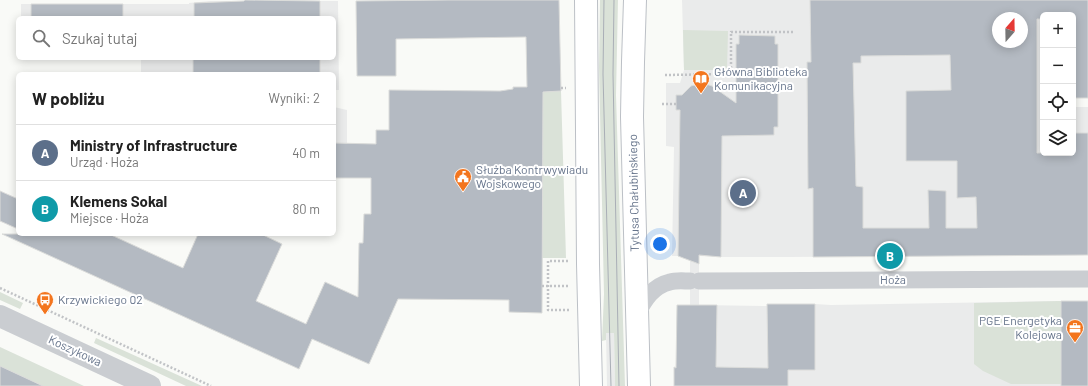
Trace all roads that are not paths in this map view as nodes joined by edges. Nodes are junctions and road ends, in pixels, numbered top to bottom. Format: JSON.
{"nodes":[{"id":1,"x":586,"y":0,"type":"edge"},
{"id":2,"x":635,"y":0,"type":"edge"},
{"id":3,"x":1088,"y":279,"type":"edge"},
{"id":4,"x":637,"y":314,"type":"junction"},
{"id":5,"x":0,"y":316,"type":"edge"},
{"id":6,"x":150,"y":386,"type":"edge"},
{"id":7,"x":591,"y":386,"type":"edge"},
{"id":8,"x":639,"y":386,"type":"edge"}],
"edges":[{"from":1,"to":7,"type":"main road"},
{"from":2,"to":4,"type":"main road","name":"Tytusa Chałubińskiego"},
{"from":3,"to":4,"type":"street","name":"Hoża"},
{"from":4,"to":8,"type":"main road","name":"Tytusa Chałubińskiego"},
{"from":5,"to":6,"type":"street","name":"Koszykowa"}]}
